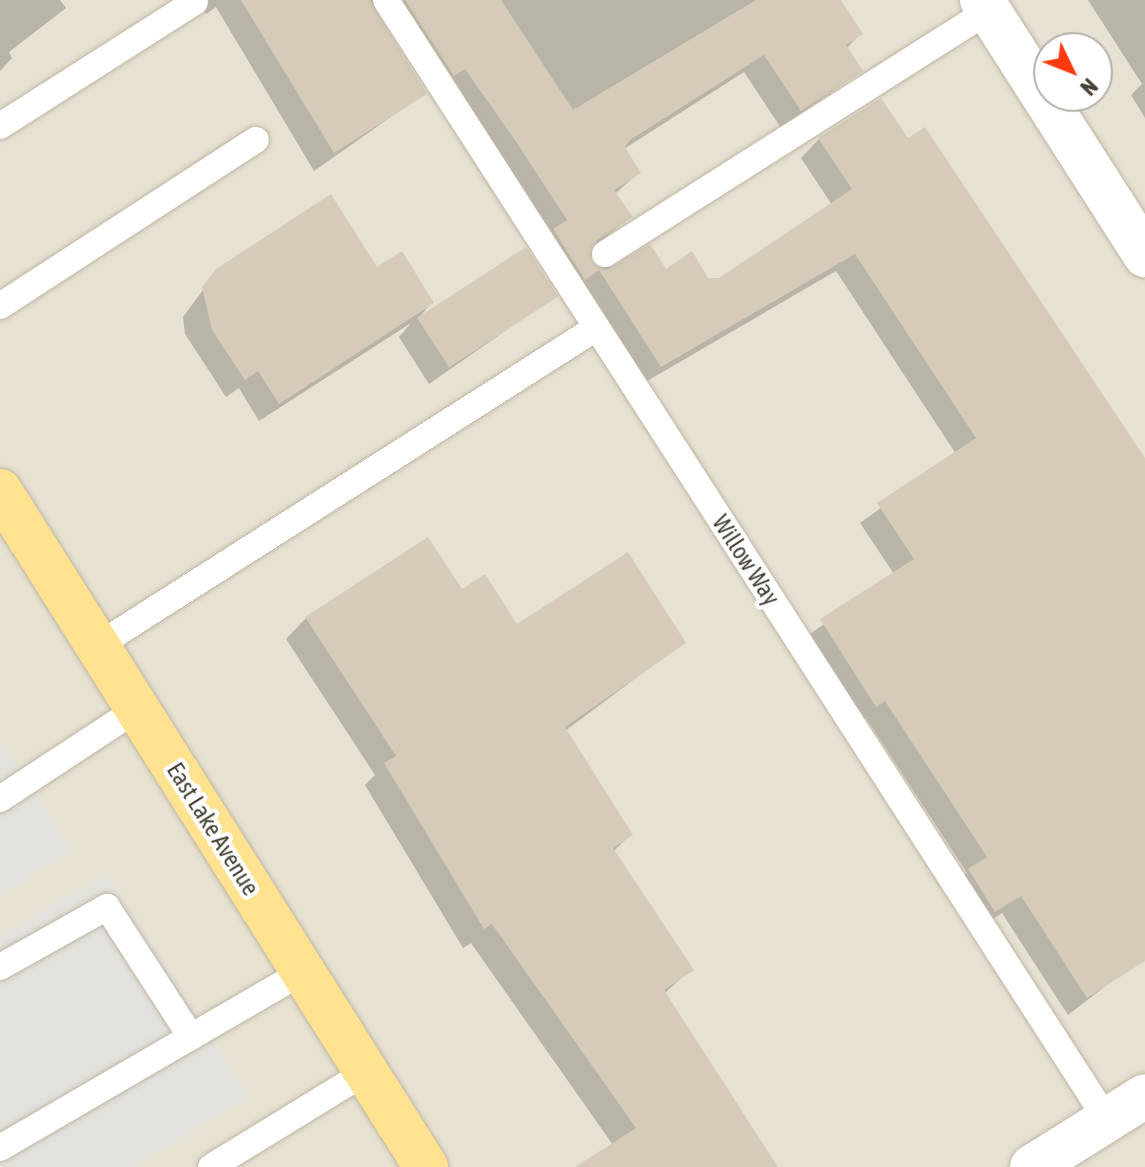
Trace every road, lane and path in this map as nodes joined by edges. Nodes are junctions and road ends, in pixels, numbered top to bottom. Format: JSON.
{"nodes":[{"id":1,"x":386,"y":0,"type":"edge"},
{"id":2,"x":195,"y":2,"type":"dead end"},
{"id":3,"x":986,"y":5,"type":"edge"},
{"id":4,"x":0,"y":126,"type":"edge"},
{"id":5,"x":256,"y":140,"type":"dead end"},
{"id":6,"x":605,"y":254,"type":"dead end"},
{"id":7,"x":1145,"y":255,"type":"edge"},
{"id":8,"x":0,"y":306,"type":"edge"},
{"id":9,"x":596,"y":328,"type":"junction"},
{"id":10,"x":0,"y":491,"type":"edge"},
{"id":11,"x":97,"y":646,"type":"junction"},
{"id":12,"x":137,"y":709,"type":"junction"},
{"id":13,"x":0,"y":799,"type":"edge"},
{"id":14,"x":0,"y":967,"type":"edge"},
{"id":15,"x":303,"y":972,"type":"junction"},
{"id":16,"x":191,"y":1037,"type":"junction"},
{"id":17,"x":366,"y":1072,"type":"junction"},
{"id":18,"x":1145,"y":1096,"type":"edge"},
{"id":19,"x":1107,"y":1120,"type":"junction"},
{"id":20,"x":0,"y":1148,"type":"edge"},
{"id":21,"x":215,"y":1166,"type":"edge"},
{"id":22,"x":426,"y":1167,"type":"edge"},
{"id":23,"x":1032,"y":1167,"type":"edge"}],
"edges":[{"from":1,"to":9,"type":"lane","name":"Willow Way"},
{"from":2,"to":4,"type":"lane"},
{"from":3,"to":6,"type":"lane"},
{"from":3,"to":7,"type":"street"},
{"from":5,"to":8,"type":"lane"},
{"from":9,"to":11,"type":"lane"},
{"from":9,"to":19,"type":"lane","name":"Willow Way"},
{"from":10,"to":11,"type":"main road","name":"East Lake Avenue"},
{"from":11,"to":12,"type":"main road","name":"East Lake Avenue"},
{"from":12,"to":13,"type":"lane"},
{"from":12,"to":15,"type":"main road","name":"East Lake Avenue"},
{"from":14,"to":16,"type":"lane"},
{"from":15,"to":16,"type":"lane"},
{"from":15,"to":17,"type":"main road","name":"East Lake Avenue"},
{"from":16,"to":20,"type":"lane"},
{"from":17,"to":21,"type":"lane"},
{"from":17,"to":22,"type":"main road","name":"East Lake Avenue"},
{"from":18,"to":19,"type":"street"},
{"from":19,"to":23,"type":"street"}]}
